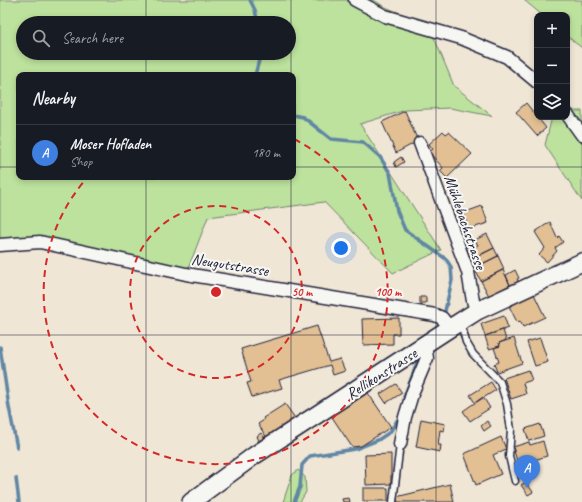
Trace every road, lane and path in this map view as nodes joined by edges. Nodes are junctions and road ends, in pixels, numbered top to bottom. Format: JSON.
{"nodes":[{"id":1,"x":355,"y":0,"type":"edge"},
{"id":2,"x":534,"y":80,"type":"edge"},
{"id":3,"x":570,"y":118,"type":"edge"},
{"id":4,"x":582,"y":135,"type":"edge"},
{"id":5,"x":420,"y":143,"type":"dead end"},
{"id":6,"x":0,"y":245,"type":"edge"},
{"id":7,"x":582,"y":262,"type":"edge"},
{"id":8,"x":477,"y":311,"type":"junction"},
{"id":9,"x":455,"y":324,"type":"junction"},
{"id":10,"x":425,"y":344,"type":"junction"},
{"id":11,"x":400,"y":444,"type":"joint"},
{"id":12,"x":515,"y":481,"type":"dead end"},
{"id":13,"x":191,"y":502,"type":"edge"},
{"id":14,"x":393,"y":502,"type":"edge"}],
"edges":[{"from":1,"to":2,"type":"street"},
{"from":3,"to":4,"type":"street"},
{"from":5,"to":8,"type":"street","name":"Mühlebachstrasse"},
{"from":6,"to":9,"type":"street","name":"Neugutstrasse"},
{"from":7,"to":8,"type":"street","name":"Rellikonstrasse"},
{"from":8,"to":9,"type":"street","name":"Rellikonstrasse"},
{"from":9,"to":10,"type":"street","name":"Rellikonstrasse"},
{"from":9,"to":12,"type":"lane"},
{"from":10,"to":11,"type":"street"},
{"from":10,"to":13,"type":"street","name":"Rellikonstrasse"},
{"from":11,"to":14,"type":"lane"}]}
